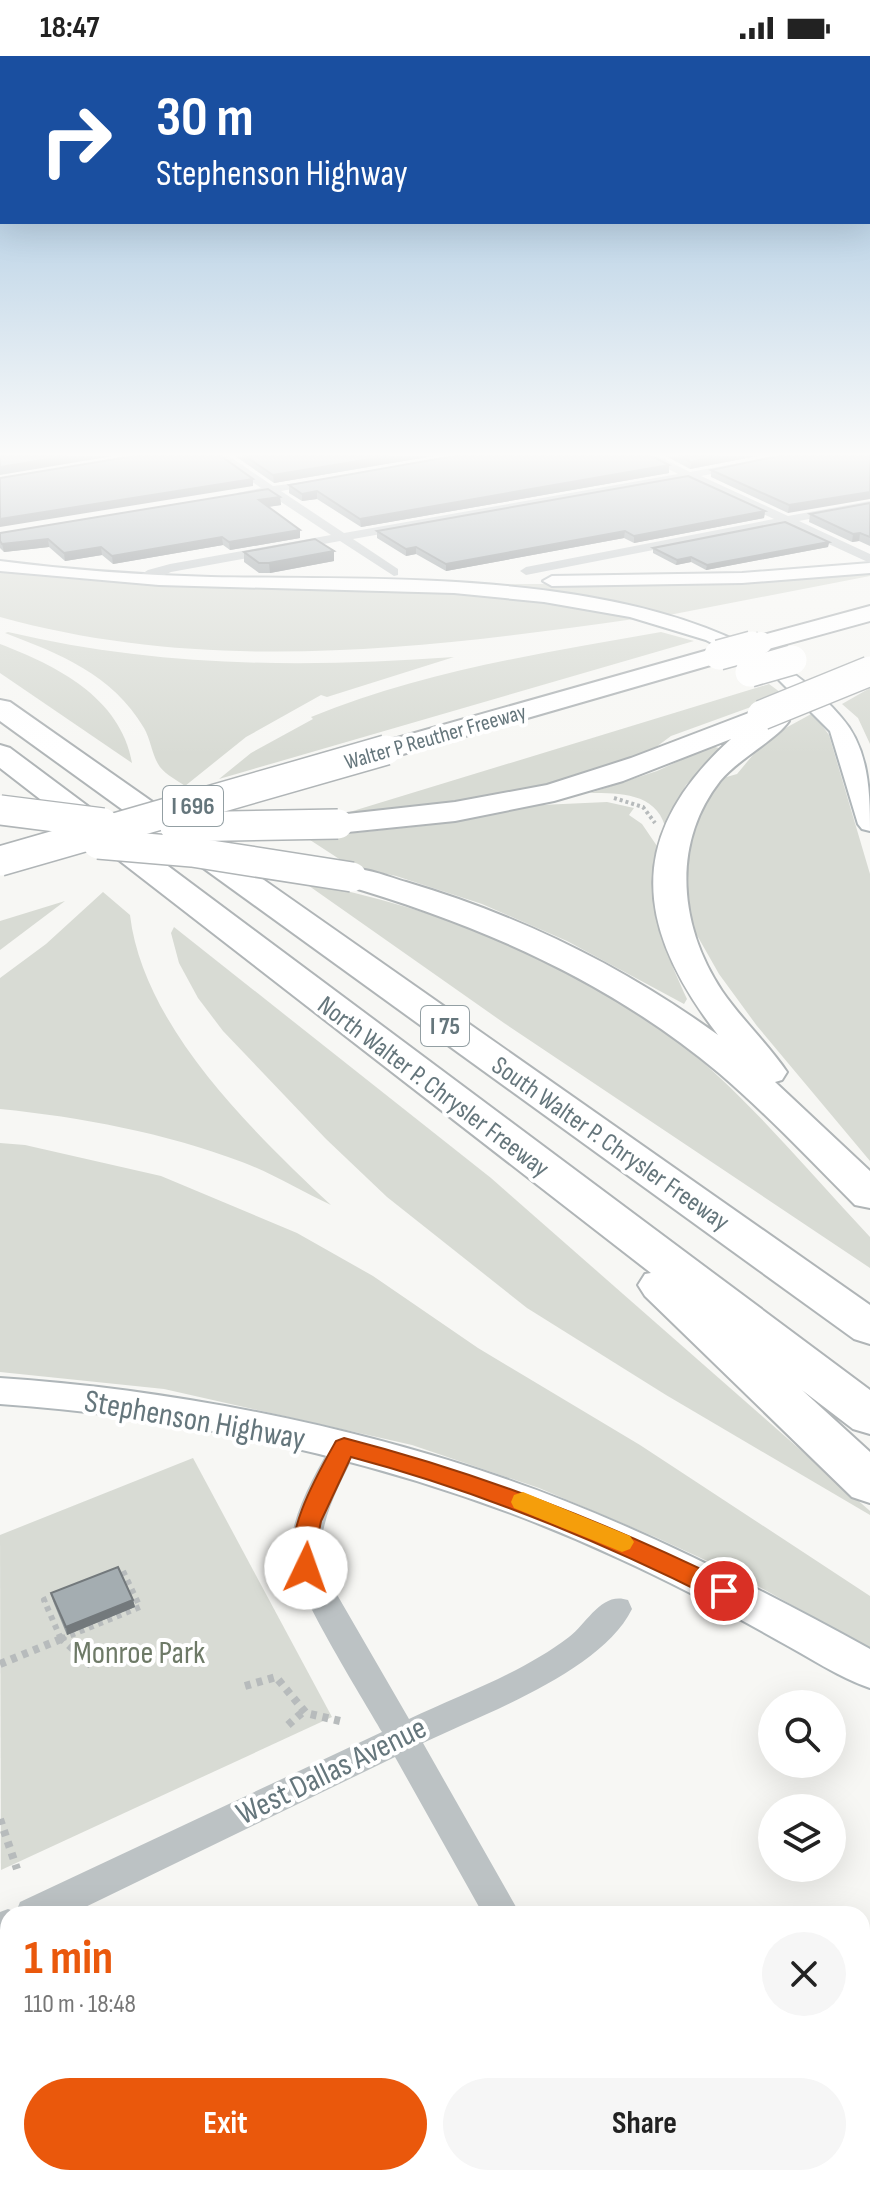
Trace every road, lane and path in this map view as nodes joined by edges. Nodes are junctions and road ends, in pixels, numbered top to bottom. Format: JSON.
{"nodes":[{"id":1,"x":240,"y":555,"type":"edge"},
{"id":2,"x":369,"y":555,"type":"edge"},
{"id":3,"x":605,"y":555,"type":"edge"},
{"id":4,"x":623,"y":555,"type":"edge"},
{"id":5,"x":0,"y":566,"type":"edge"},
{"id":6,"x":870,"y":568,"type":"edge"},
{"id":7,"x":526,"y":571,"type":"dead end"},
{"id":8,"x":627,"y":571,"type":"dead end"},
{"id":9,"x":394,"y":572,"type":"dead end"},
{"id":10,"x":142,"y":580,"type":"junction"},
{"id":11,"x":330,"y":584,"type":"junction"},
{"id":12,"x":870,"y":613,"type":"edge"},
{"id":13,"x":792,"y":660,"type":"dead end"},
{"id":14,"x":870,"y":671,"type":"edge"},
{"id":15,"x":750,"y":672,"type":"dead end"},
{"id":16,"x":0,"y":708,"type":"edge"},
{"id":17,"x":768,"y":718,"type":"junction"},
{"id":18,"x":0,"y":754,"type":"edge"},
{"id":19,"x":611,"y":798,"type":"dead end"},
{"id":20,"x":0,"y":810,"type":"edge"},
{"id":21,"x":870,"y":824,"type":"edge"},
{"id":22,"x":0,"y":843,"type":"edge"},
{"id":23,"x":119,"y":845,"type":"junction"},
{"id":24,"x":670,"y":847,"type":"junction"},
{"id":25,"x":0,"y":861,"type":"edge"},
{"id":26,"x":519,"y":1150,"type":"junction"},
{"id":27,"x":864,"y":1189,"type":"edge"},
{"id":28,"x":870,"y":1328,"type":"edge"},
{"id":29,"x":0,"y":1391,"type":"edge"},
{"id":30,"x":870,"y":1416,"type":"edge"},
{"id":31,"x":344,"y":1447,"type":"junction"},
{"id":32,"x":870,"y":1483,"type":"edge"},
{"id":33,"x":109,"y":1574,"type":"edge"},
{"id":34,"x":70,"y":1590,"type":"edge"},
{"id":35,"x":617,"y":1609,"type":"dead end"},
{"id":36,"x":61,"y":1639,"type":"junction"},
{"id":37,"x":0,"y":1664,"type":"edge"},
{"id":38,"x":93,"y":1667,"type":"dead end"},
{"id":39,"x":870,"y":1670,"type":"edge"},
{"id":40,"x":245,"y":1686,"type":"dead end"},
{"id":41,"x":304,"y":1711,"type":"junction"},
{"id":42,"x":340,"y":1721,"type":"dead end"},
{"id":43,"x":288,"y":1725,"type":"dead end"},
{"id":44,"x":402,"y":1737,"type":"junction"},
{"id":45,"x":0,"y":1819,"type":"edge"},
{"id":46,"x":17,"y":1869,"type":"dead end"},
{"id":47,"x":50,"y":1906,"type":"edge"},
{"id":48,"x":497,"y":1906,"type":"edge"}],
"edges":[{"from":1,"to":10,"type":"street"},
{"from":2,"to":9,"type":"street"},
{"from":3,"to":7,"type":"street"},
{"from":4,"to":8,"type":"street"},
{"from":5,"to":10,"type":"main road"},
{"from":6,"to":11,"type":"main road"},
{"from":10,"to":11,"type":"main road"},
{"from":11,"to":21,"type":"main road"},
{"from":12,"to":25,"type":"highway","name":"Walter P Reuther Freeway","number":"I 696","bridge":true},
{"from":13,"to":15,"type":"highway","bridge":true},
{"from":14,"to":17,"type":"highway","bridge":true},
{"from":16,"to":28,"type":"highway","name":"South Walter P. Chrysler Freeway","number":"I 75"},
{"from":17,"to":20,"type":"highway","bridge":true},
{"from":17,"to":24,"type":"highway"},
{"from":18,"to":23,"type":"highway","name":"North Walter P. Chrysler Freeway","number":"I 75"},
{"from":19,"to":24,"type":"path"},
{"from":22,"to":23,"type":"highway","bridge":true},
{"from":23,"to":26,"type":"highway","name":"North Walter P. Chrysler Freeway","number":"I 75"},
{"from":23,"to":27,"type":"highway","bridge":true},
{"from":24,"to":27,"type":"highway"},
{"from":26,"to":30,"type":"highway","name":"North Walter P. Chrysler Freeway","number":"I 75"},
{"from":26,"to":32,"type":"highway"},
{"from":29,"to":31,"type":"main road","name":"Stephenson Highway"},
{"from":31,"to":39,"type":"main road","name":"Stephenson Highway"},
{"from":31,"to":44,"type":"street"},
{"from":33,"to":36,"type":"path"},
{"from":34,"to":36,"type":"path"},
{"from":35,"to":44,"type":"street","name":"West Dallas Avenue"},
{"from":36,"to":37,"type":"path"},
{"from":36,"to":38,"type":"path"},
{"from":40,"to":41,"type":"path"},
{"from":41,"to":42,"type":"path"},
{"from":41,"to":43,"type":"path"},
{"from":44,"to":47,"type":"street","name":"West Dallas Avenue"},
{"from":44,"to":48,"type":"street"},
{"from":45,"to":46,"type":"path"}]}
